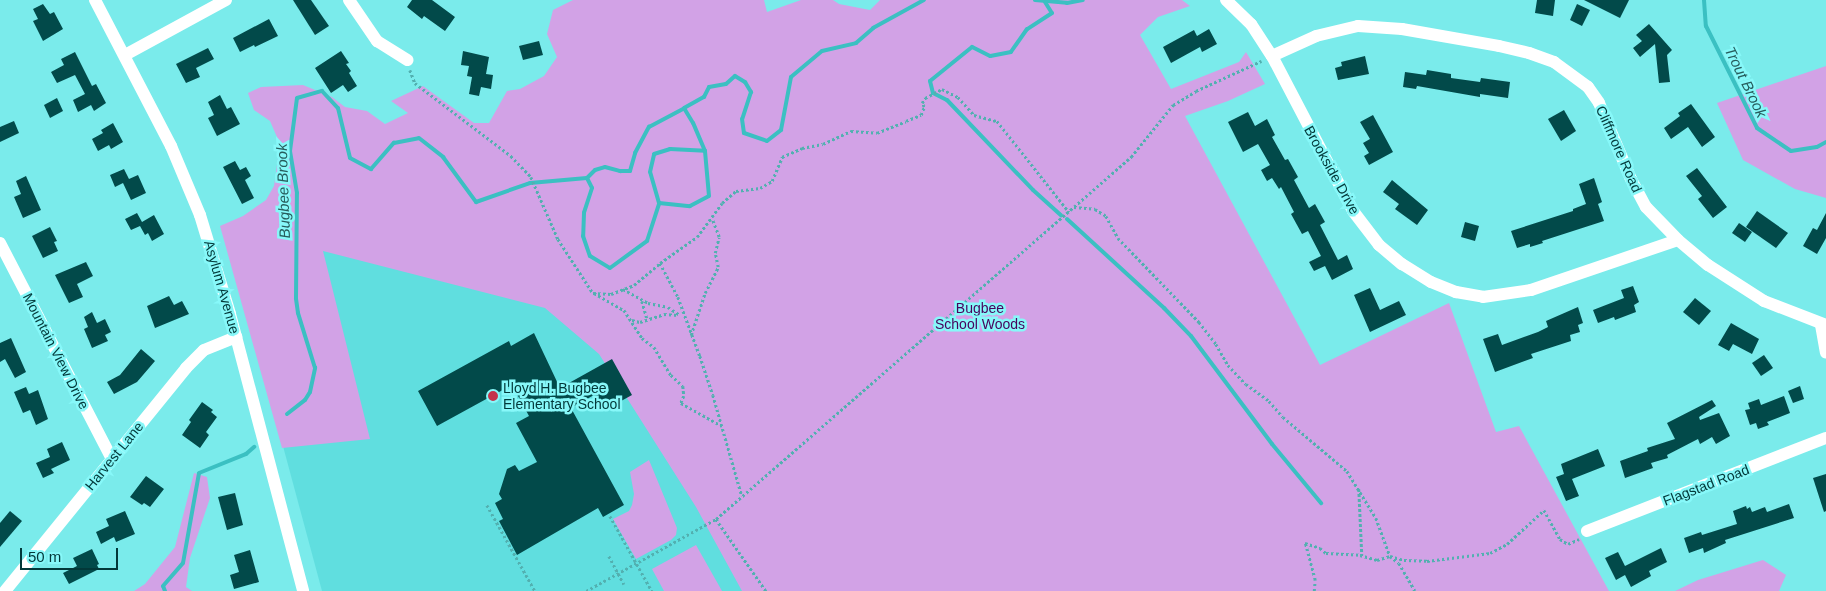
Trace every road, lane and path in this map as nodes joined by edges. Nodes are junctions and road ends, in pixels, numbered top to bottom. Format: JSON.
{"nodes":[{"id":1,"x":95,"y":0,"type":"edge"},
{"id":2,"x":226,"y":0,"type":"edge"},
{"id":3,"x":349,"y":0,"type":"edge"},
{"id":4,"x":1226,"y":0,"type":"edge"},
{"id":5,"x":125,"y":55,"type":"junction"},
{"id":6,"x":1272,"y":56,"type":"junction"},
{"id":7,"x":407,"y":60,"type":"joint"},
{"id":8,"x":1074,"y":207,"type":"junction"},
{"id":9,"x":1069,"y":212,"type":"junction"},
{"id":10,"x":713,"y":218,"type":"junction"},
{"id":11,"x":1678,"y":240,"type":"junction"},
{"id":12,"x":0,"y":243,"type":"edge"},
{"id":13,"x":660,"y":263,"type":"junction"},
{"id":14,"x":623,"y":289,"type":"junction"},
{"id":15,"x":593,"y":292,"type":"junction"},
{"id":16,"x":641,"y":300,"type":"junction"},
{"id":17,"x":680,"y":315,"type":"junction"},
{"id":18,"x":685,"y":317,"type":"junction"},
{"id":19,"x":647,"y":318,"type":"junction"},
{"id":20,"x":632,"y":320,"type":"junction"},
{"id":21,"x":1823,"y":325,"type":"edge"},
{"id":22,"x":691,"y":334,"type":"junction"},
{"id":23,"x":236,"y":337,"type":"junction"},
{"id":24,"x":1826,"y":353,"type":"edge"},
{"id":25,"x":722,"y":426,"type":"junction"},
{"id":26,"x":1826,"y":438,"type":"edge"},
{"id":27,"x":112,"y":459,"type":"junction"},
{"id":28,"x":1359,"y":489,"type":"junction"},
{"id":29,"x":742,"y":496,"type":"junction"},
{"id":30,"x":487,"y":505,"type":"dead end"},
{"id":31,"x":610,"y":516,"type":"dead end"},
{"id":32,"x":716,"y":519,"type":"junction"},
{"id":33,"x":1587,"y":531,"type":"joint"},
{"id":34,"x":1362,"y":555,"type":"junction"},
{"id":35,"x":609,"y":556,"type":"dead end"},
{"id":36,"x":1390,"y":556,"type":"junction"},
{"id":37,"x":636,"y":564,"type":"junction"},
{"id":38,"x":619,"y":573,"type":"junction"},
{"id":39,"x":624,"y":584,"type":"dead end"},
{"id":40,"x":5,"y":591,"type":"edge"},
{"id":41,"x":303,"y":591,"type":"edge"},
{"id":42,"x":535,"y":591,"type":"edge"},
{"id":43,"x":586,"y":591,"type":"edge"},
{"id":44,"x":652,"y":591,"type":"edge"},
{"id":45,"x":766,"y":591,"type":"edge"},
{"id":46,"x":1314,"y":591,"type":"edge"},
{"id":47,"x":1415,"y":591,"type":"edge"}],
"edges":[{"from":1,"to":5,"type":"street","name":"Asylum Avenue"},
{"from":2,"to":5,"type":"street"},
{"from":3,"to":7,"type":"street"},
{"from":4,"to":6,"type":"street","name":"Brookside Drive"},
{"from":5,"to":23,"type":"street","name":"Asylum Avenue"},
{"from":6,"to":8,"type":"path"},
{"from":6,"to":11,"type":"street","name":"Cliffmore Road"},
{"from":6,"to":11,"type":"street","name":"Brookside Drive"},
{"from":7,"to":15,"type":"path"},
{"from":8,"to":9,"type":"path"},
{"from":8,"to":28,"type":"path"},
{"from":9,"to":10,"type":"path"},
{"from":9,"to":29,"type":"path"},
{"from":10,"to":13,"type":"path"},
{"from":10,"to":22,"type":"path"},
{"from":11,"to":21,"type":"street","name":"Cliffmore Road"},
{"from":12,"to":27,"type":"street","name":"Mountain View Drive"},
{"from":13,"to":14,"type":"path"},
{"from":13,"to":18,"type":"path"},
{"from":14,"to":15,"type":"path"},
{"from":14,"to":16,"type":"path"},
{"from":15,"to":20,"type":"path"},
{"from":16,"to":17,"type":"path"},
{"from":16,"to":19,"type":"path"},
{"from":17,"to":18,"type":"path"},
{"from":17,"to":19,"type":"path"},
{"from":18,"to":22,"type":"path"},
{"from":19,"to":20,"type":"path"},
{"from":20,"to":25,"type":"path"},
{"from":21,"to":24,"type":"street"},
{"from":22,"to":25,"type":"path"},
{"from":23,"to":27,"type":"street","name":"Harvest Lane"},
{"from":23,"to":41,"type":"street","name":"Asylum Avenue"},
{"from":25,"to":29,"type":"path"},
{"from":26,"to":33,"type":"street","name":"Flagstad Road"},
{"from":27,"to":40,"type":"street","name":"Harvest Lane"},
{"from":28,"to":34,"type":"path"},
{"from":28,"to":36,"type":"path"},
{"from":29,"to":32,"type":"path"},
{"from":30,"to":42,"type":"path"},
{"from":31,"to":37,"type":"path"},
{"from":32,"to":37,"type":"path"},
{"from":32,"to":45,"type":"path"},
{"from":33,"to":36,"type":"path"},
{"from":34,"to":36,"type":"path"},
{"from":34,"to":46,"type":"path"},
{"from":35,"to":38,"type":"path"},
{"from":36,"to":47,"type":"path"},
{"from":37,"to":38,"type":"path"},
{"from":37,"to":44,"type":"path"},
{"from":38,"to":39,"type":"path"},
{"from":38,"to":43,"type":"path"}]}
